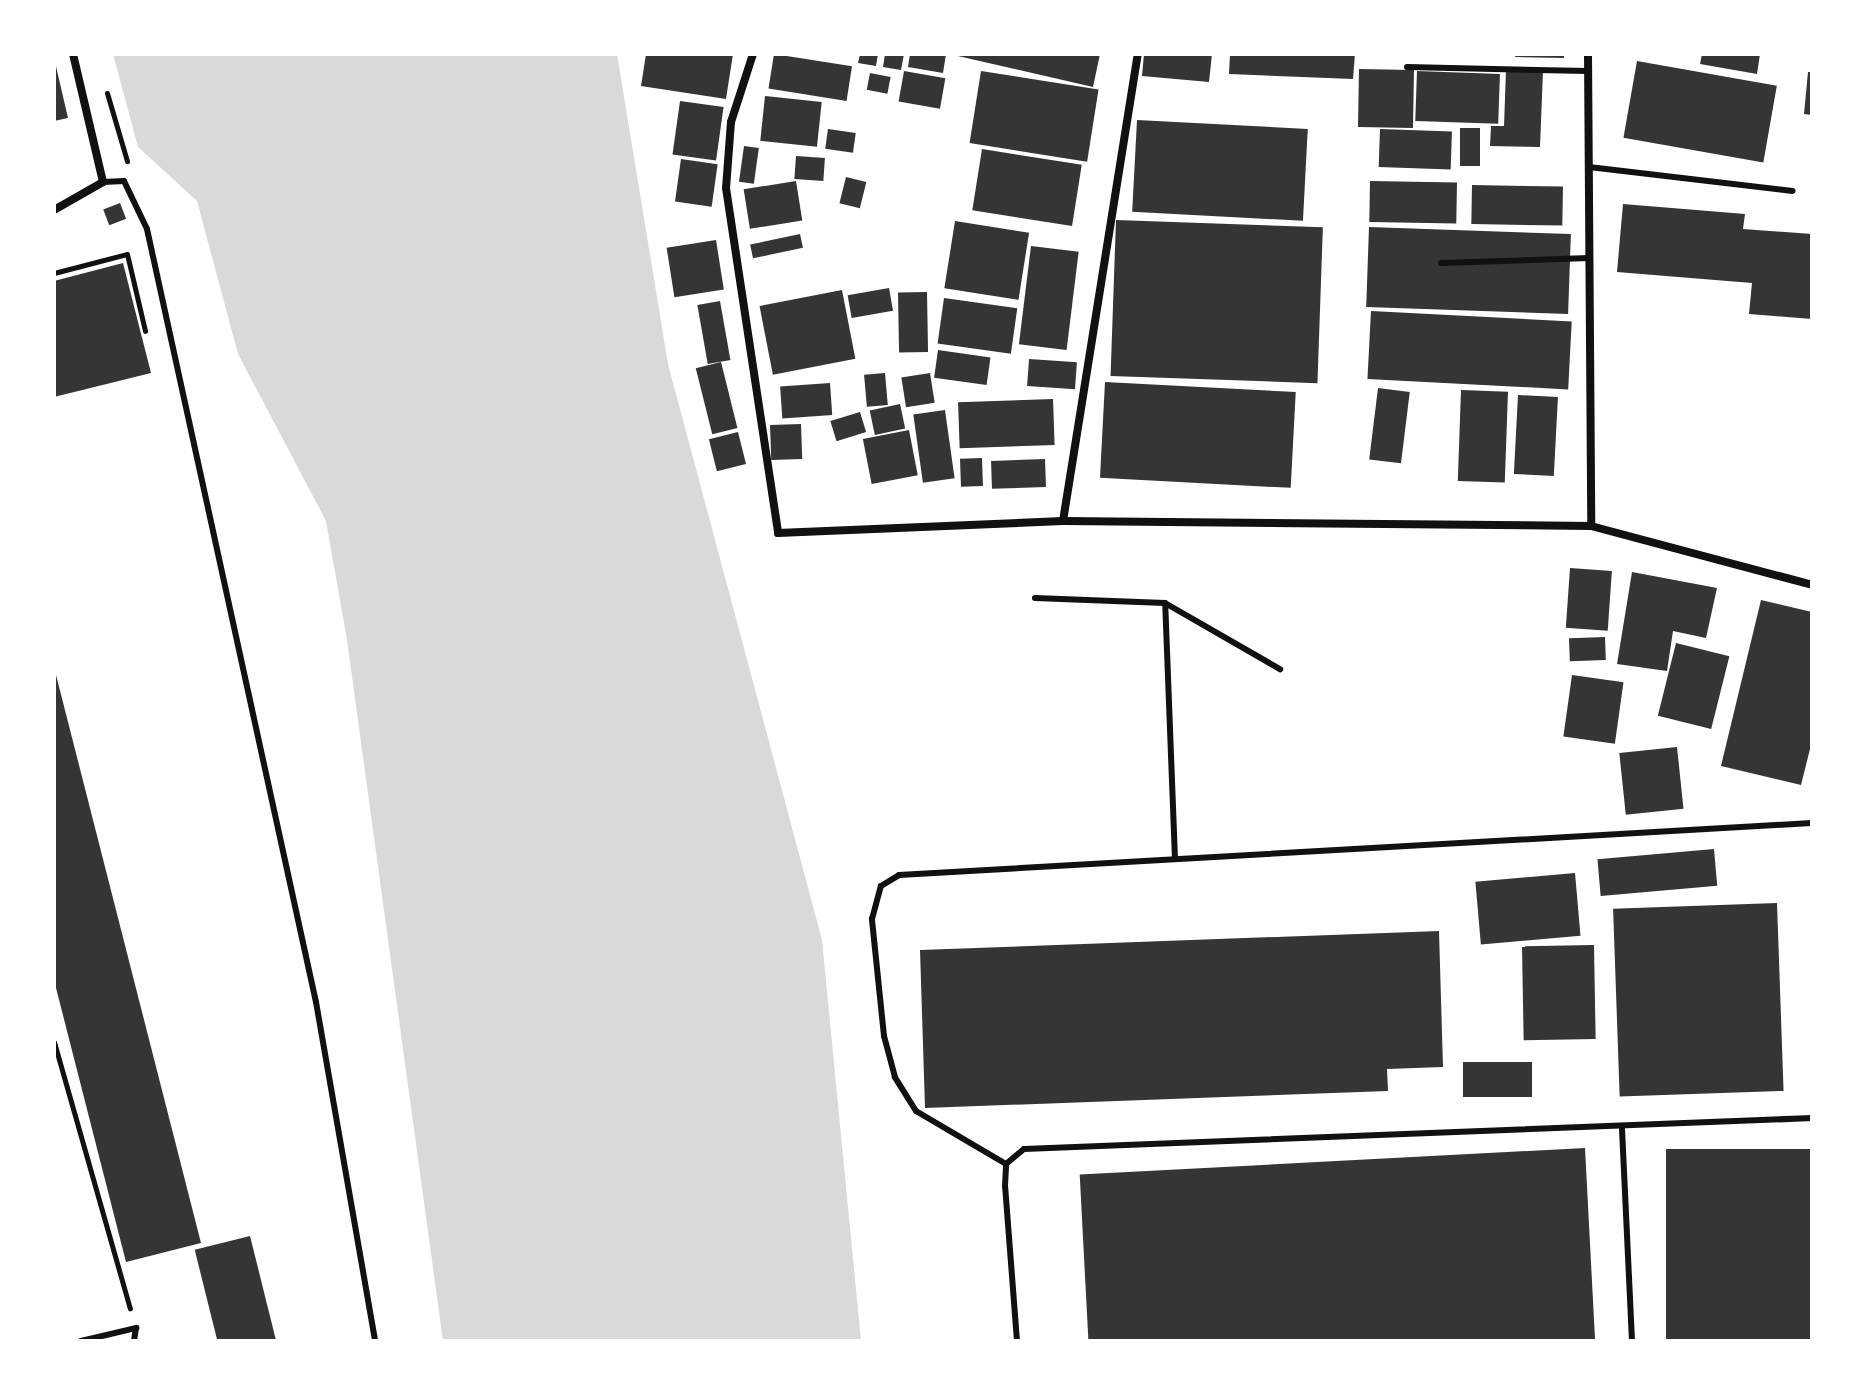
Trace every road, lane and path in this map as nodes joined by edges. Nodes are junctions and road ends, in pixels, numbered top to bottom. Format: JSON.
{"nodes":[{"id":1,"x":73,"y":54,"type":"edge"},
{"id":2,"x":753,"y":54,"type":"edge"},
{"id":3,"x":1138,"y":54,"type":"edge"},
{"id":4,"x":1588,"y":54,"type":"edge"},
{"id":5,"x":1407,"y":67,"type":"dead end"},
{"id":6,"x":1588,"y":71,"type":"junction"},
{"id":7,"x":104,"y":83,"type":"dead end"},
{"id":8,"x":1589,"y":167,"type":"junction"},
{"id":9,"x":129,"y":169,"type":"dead end"},
{"id":10,"x":103,"y":182,"type":"junction"},
{"id":11,"x":1793,"y":191,"type":"dead end"},
{"id":12,"x":54,"y":210,"type":"edge"},
{"id":13,"x":1589,"y":258,"type":"junction"},
{"id":14,"x":1441,"y":263,"type":"dead end"},
{"id":15,"x":54,"y":273,"type":"edge"},
{"id":16,"x":148,"y":345,"type":"dead end"},
{"id":17,"x":1063,"y":521,"type":"junction"},
{"id":18,"x":1591,"y":526,"type":"junction"},
{"id":19,"x":1812,"y":585,"type":"edge"},
{"id":20,"x":1035,"y":598,"type":"dead end"},
{"id":21,"x":1165,"y":603,"type":"junction"},
{"id":22,"x":1280,"y":669,"type":"dead end"},
{"id":23,"x":1812,"y":823,"type":"edge"},
{"id":24,"x":1175,"y":859,"type":"junction"},
{"id":25,"x":54,"y":1042,"type":"edge"},
{"id":26,"x":1812,"y":1118,"type":"edge"},
{"id":27,"x":1622,"y":1129,"type":"junction"},
{"id":28,"x":1006,"y":1164,"type":"junction"},
{"id":29,"x":136,"y":1328,"type":"junction"},
{"id":30,"x":81,"y":1341,"type":"edge"},
{"id":31,"x":134,"y":1341,"type":"edge"},
{"id":32,"x":375,"y":1341,"type":"edge"},
{"id":33,"x":1017,"y":1341,"type":"edge"},
{"id":34,"x":1632,"y":1341,"type":"edge"}],
"edges":[{"from":1,"to":10,"type":"street"},
{"from":2,"to":17,"type":"street"},
{"from":3,"to":17,"type":"street"},
{"from":4,"to":6,"type":"street"},
{"from":5,"to":6,"type":"lane"},
{"from":6,"to":8,"type":"street"},
{"from":7,"to":9,"type":"path"},
{"from":8,"to":11,"type":"lane"},
{"from":8,"to":13,"type":"street"},
{"from":10,"to":12,"type":"street"},
{"from":10,"to":32,"type":"lane"},
{"from":13,"to":14,"type":"lane"},
{"from":13,"to":18,"type":"street"},
{"from":15,"to":16,"type":"path"},
{"from":17,"to":18,"type":"street"},
{"from":18,"to":19,"type":"street"},
{"from":20,"to":21,"type":"lane"},
{"from":21,"to":22,"type":"lane"},
{"from":21,"to":24,"type":"lane"},
{"from":23,"to":24,"type":"lane"},
{"from":24,"to":28,"type":"lane"},
{"from":25,"to":29,"type":"path"},
{"from":26,"to":27,"type":"lane"},
{"from":27,"to":28,"type":"lane"},
{"from":27,"to":34,"type":"lane"},
{"from":28,"to":33,"type":"lane"},
{"from":29,"to":30,"type":"lane"},
{"from":29,"to":31,"type":"lane"}]}
